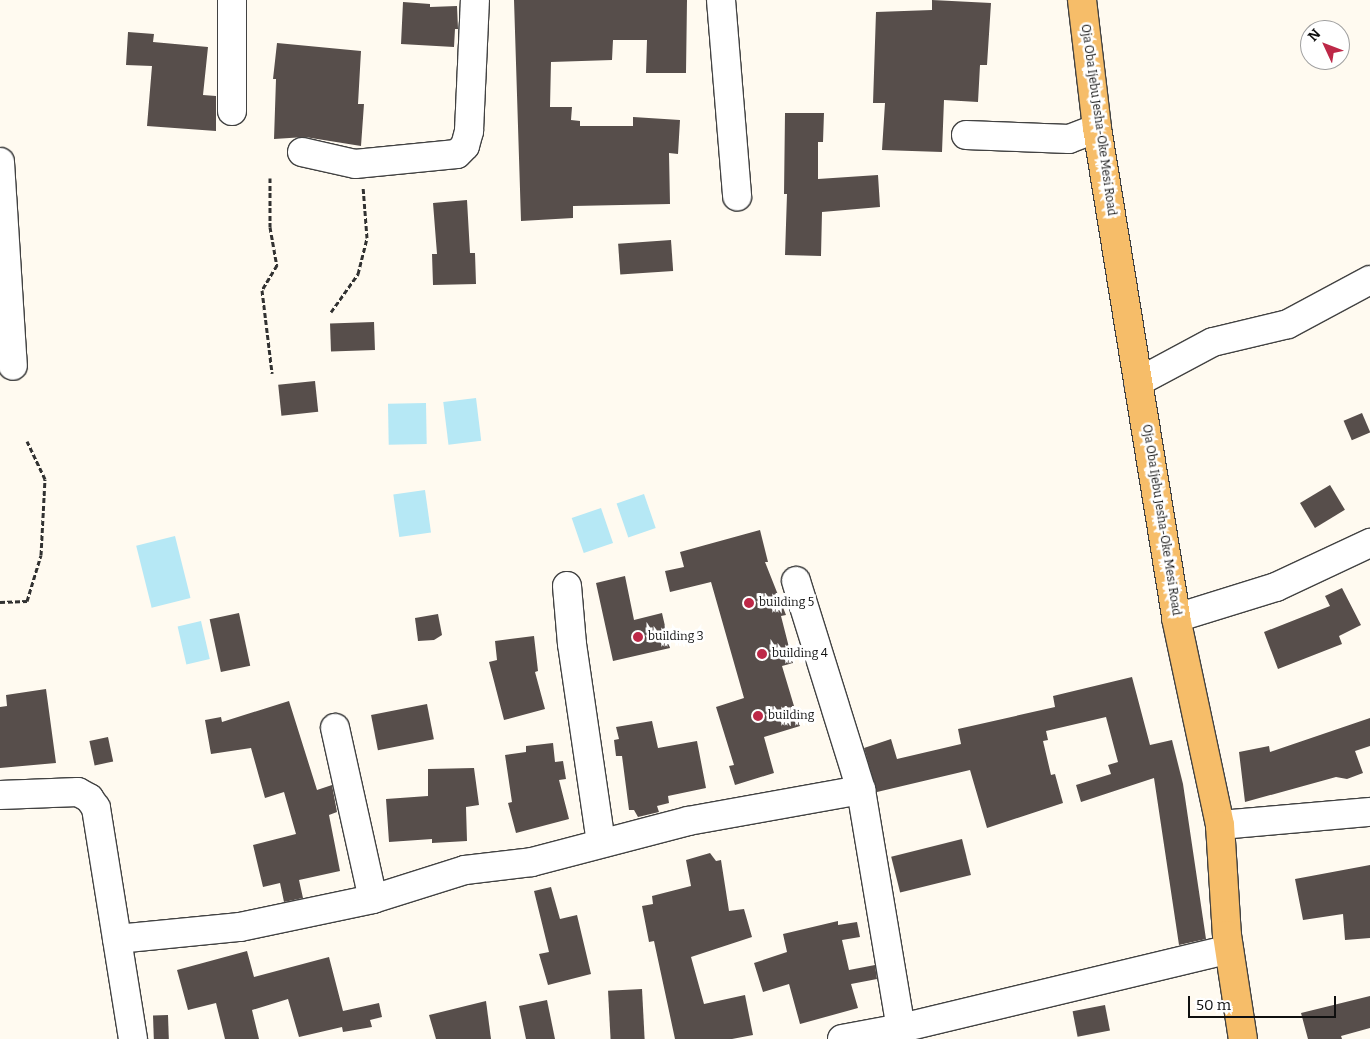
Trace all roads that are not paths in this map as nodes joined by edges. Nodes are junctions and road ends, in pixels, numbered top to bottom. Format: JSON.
{"nodes":[{"id":1,"x":232,"y":0,"type":"edge"},
{"id":2,"x":475,"y":0,"type":"edge"},
{"id":3,"x":721,"y":0,"type":"edge"},
{"id":4,"x":1082,"y":0,"type":"edge"},
{"id":5,"x":232,"y":111,"type":"dead end"},
{"id":6,"x":1097,"y":128,"type":"junction"},
{"id":7,"x":966,"y":135,"type":"dead end"},
{"id":8,"x":302,"y":152,"type":"dead end"},
{"id":9,"x":0,"y":162,"type":"edge"},
{"id":10,"x":738,"y":196,"type":"dead end"},
{"id":11,"x":1370,"y":280,"type":"edge"},
{"id":12,"x":13,"y":366,"type":"dead end"},
{"id":13,"x":1138,"y":382,"type":"junction"},
{"id":14,"x":1370,"y":543,"type":"edge"},
{"id":15,"x":796,"y":581,"type":"dead end"},
{"id":16,"x":567,"y":586,"type":"dead end"},
{"id":17,"x":1176,"y":618,"type":"junction"},
{"id":18,"x":336,"y":728,"type":"dead end"},
{"id":19,"x":861,"y":790,"type":"junction"},
{"id":20,"x":0,"y":796,"type":"edge"},
{"id":21,"x":1370,"y":812,"type":"edge"},
{"id":22,"x":1220,"y":825,"type":"junction"},
{"id":23,"x":601,"y":842,"type":"junction"},
{"id":24,"x":373,"y":900,"type":"junction"},
{"id":25,"x":118,"y":939,"type":"junction"},
{"id":26,"x":1229,"y":949,"type":"junction"},
{"id":27,"x":901,"y":1028,"type":"junction"},
{"id":28,"x":133,"y":1039,"type":"edge"},
{"id":29,"x":842,"y":1039,"type":"edge"},
{"id":30,"x":1243,"y":1039,"type":"edge"}],
"edges":[{"from":1,"to":5,"type":"street"},
{"from":2,"to":8,"type":"street"},
{"from":3,"to":10,"type":"street"},
{"from":4,"to":6,"type":"main road","name":"Oja Oba Ijebu Jesha-Oke Mesi Road"},
{"from":6,"to":7,"type":"street"},
{"from":6,"to":13,"type":"main road","name":"Oja Oba Ijebu Jesha-Oke Mesi Road"},
{"from":9,"to":12,"type":"street"},
{"from":11,"to":13,"type":"street"},
{"from":13,"to":17,"type":"main road","name":"Oja Oba Ijebu Jesha-Oke Mesi Road"},
{"from":14,"to":17,"type":"street"},
{"from":15,"to":19,"type":"street"},
{"from":16,"to":23,"type":"street"},
{"from":17,"to":22,"type":"main road","name":"Oja Oba Ijebu Jesha-Oke Mesi Road"},
{"from":18,"to":24,"type":"street"},
{"from":19,"to":23,"type":"street"},
{"from":19,"to":27,"type":"street"},
{"from":20,"to":25,"type":"street"},
{"from":21,"to":22,"type":"street"},
{"from":22,"to":26,"type":"main road","name":"Oja Oba Ijebu Jesha-Oke Mesi Road"},
{"from":23,"to":24,"type":"street"},
{"from":24,"to":25,"type":"street"},
{"from":25,"to":28,"type":"street"},
{"from":26,"to":27,"type":"street"},
{"from":26,"to":30,"type":"main road","name":"Oja Oba Ijebu Jesha-Oke Mesi Road"},
{"from":27,"to":29,"type":"street"}]}
